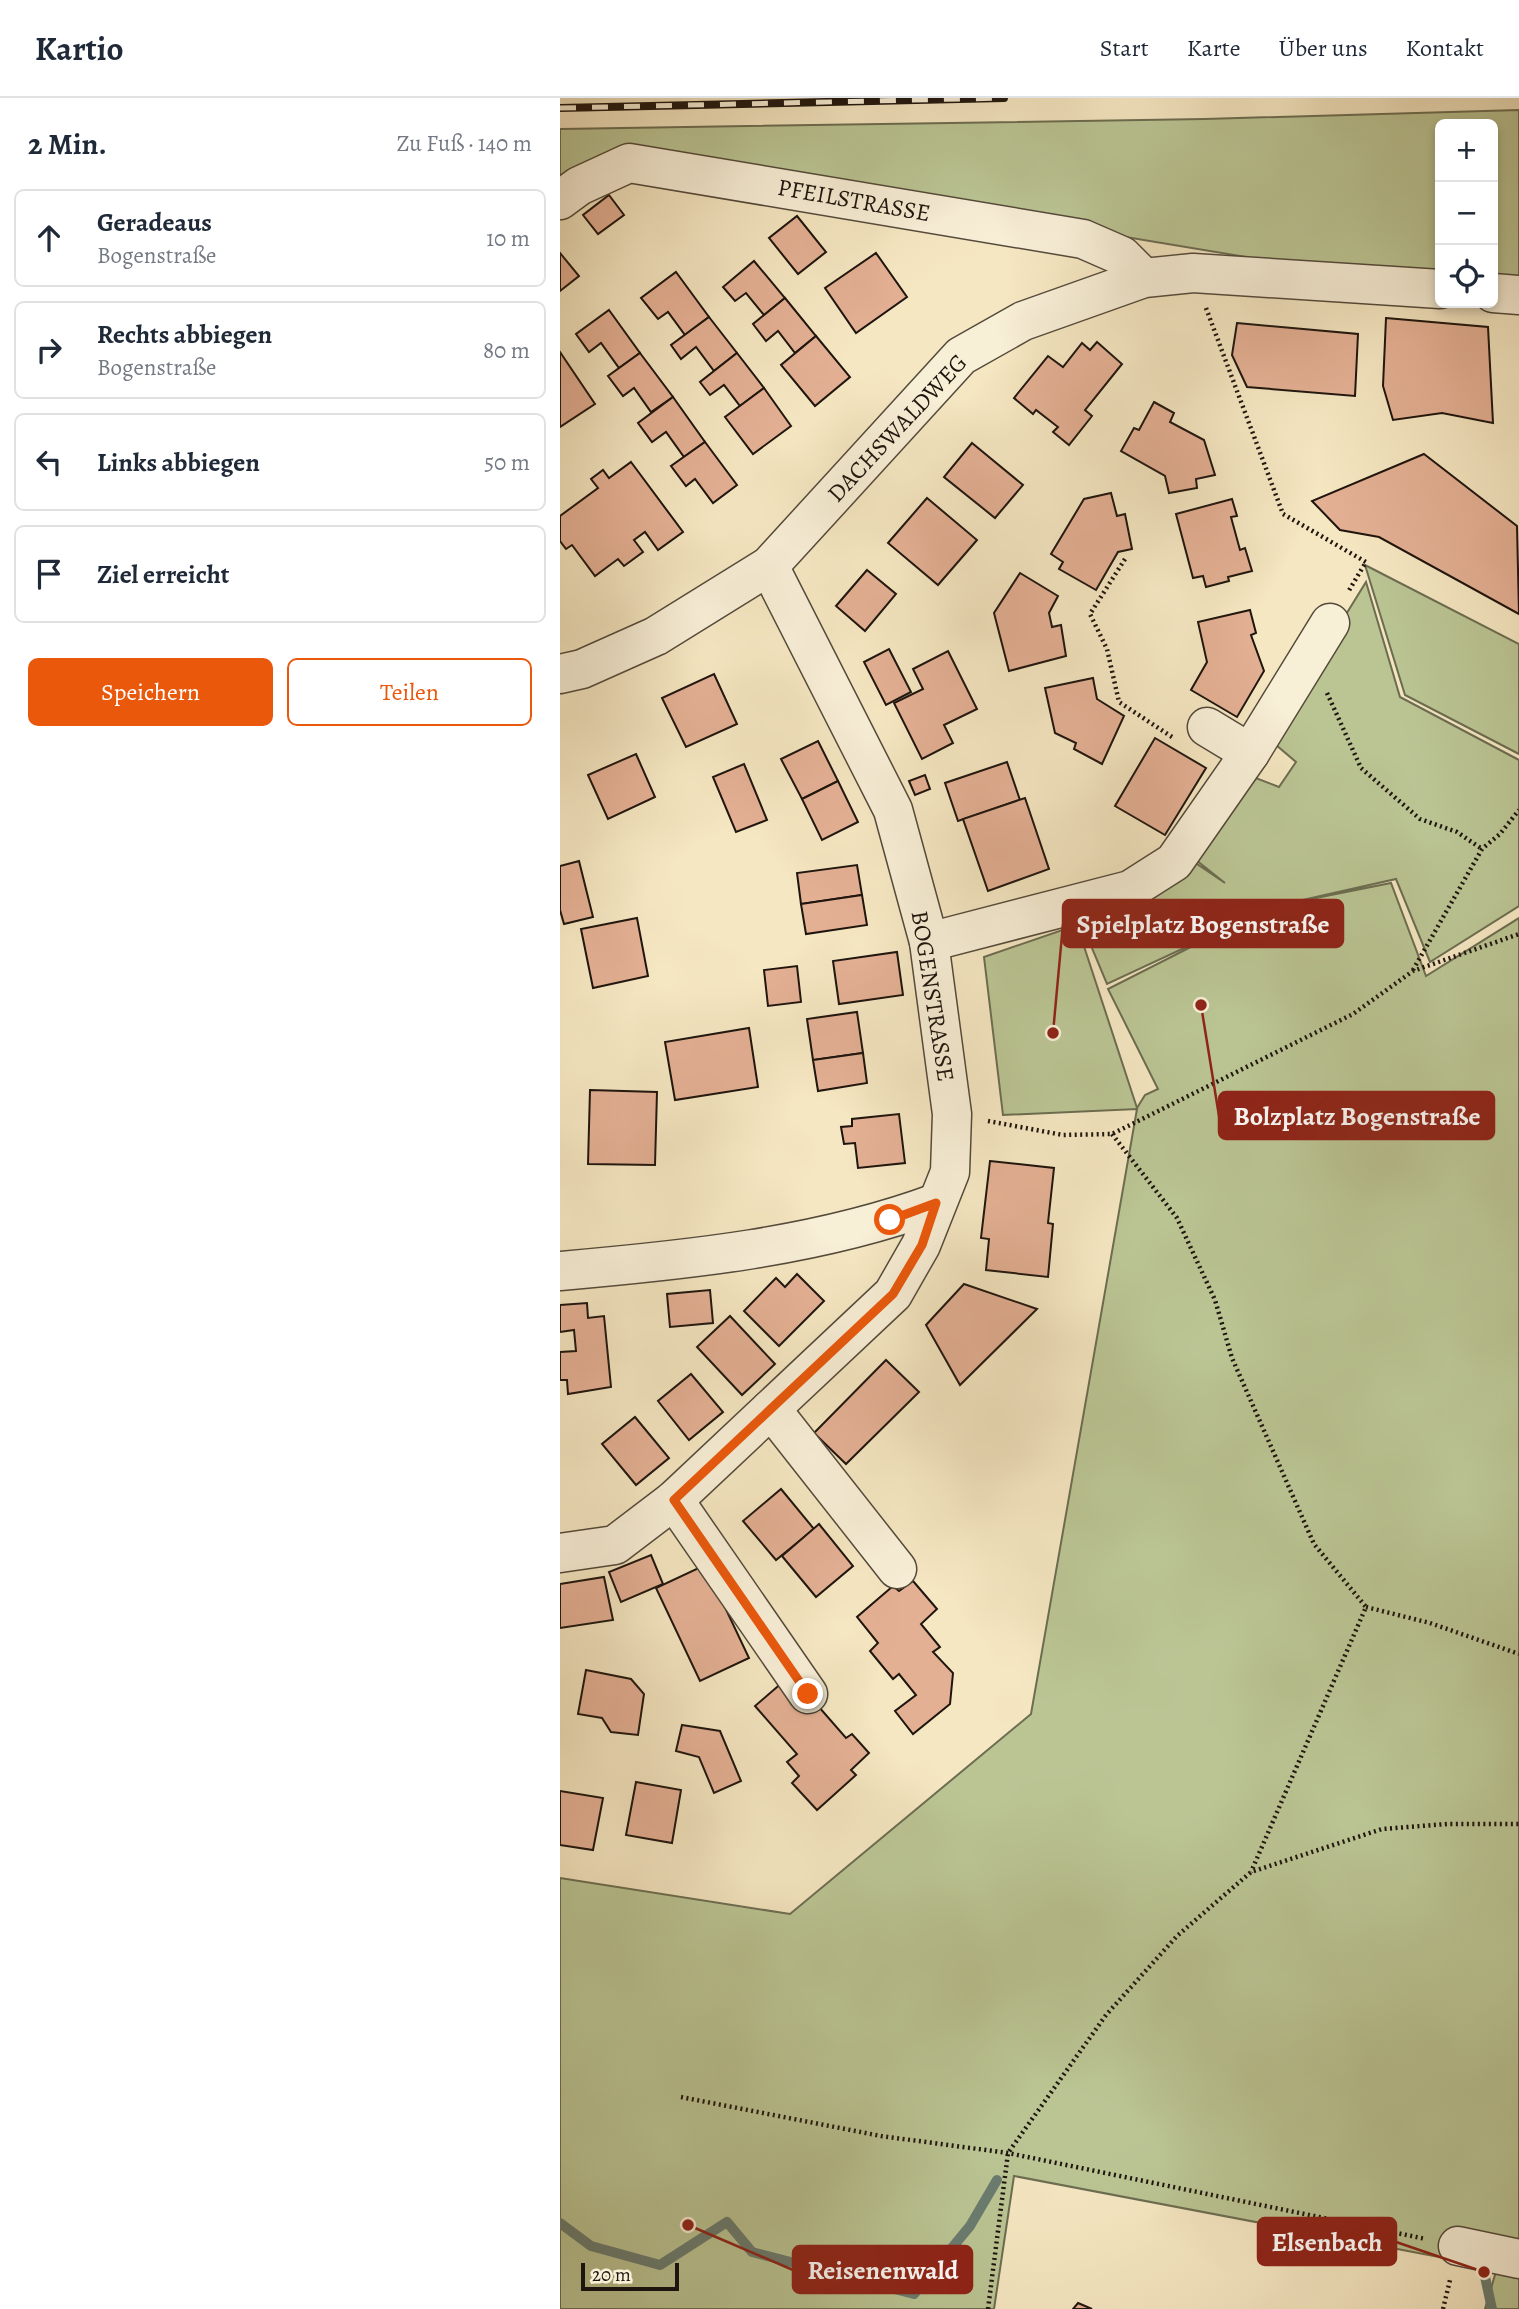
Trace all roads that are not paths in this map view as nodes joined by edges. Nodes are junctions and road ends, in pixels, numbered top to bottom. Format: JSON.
{"nodes":[{"id":1,"x":560,"y":200,"type":"edge"},
{"id":2,"x":1144,"y":278,"type":"junction"},
{"id":3,"x":1435,"y":289,"type":"edge"},
{"id":4,"x":1498,"y":293,"type":"edge"},
{"id":5,"x":1519,"y":295,"type":"edge"},
{"id":6,"x":769,"y":566,"type":"junction"},
{"id":7,"x":1330,"y":624,"type":"road end"},
{"id":8,"x":560,"y":674,"type":"edge"},
{"id":9,"x":1190,"y":732,"type":"road end"},
{"id":10,"x":1250,"y":753,"type":"junction"},
{"id":11,"x":929,"y":942,"type":"junction"},
{"id":12,"x":936,"y":1203,"type":"junction"},
{"id":13,"x":560,"y":1271,"type":"edge"},
{"id":14,"x":771,"y":1409,"type":"junction"},
{"id":15,"x":674,"y":1500,"type":"junction"},
{"id":16,"x":560,"y":1553,"type":"edge"},
{"id":17,"x":897,"y":1569,"type":"dead end"},
{"id":18,"x":808,"y":1694,"type":"dead end"},
{"id":19,"x":1458,"y":2246,"type":"road end"},
{"id":20,"x":1519,"y":2259,"type":"edge"}],
"edges":[{"from":1,"to":2,"type":"street","name":"PFEILSTRASSE"},
{"from":2,"to":3,"type":"street","name":"DACHSWALDWEG"},
{"from":2,"to":6,"type":"street","name":"DACHSWALDWEG"},
{"from":4,"to":5,"type":"street"},
{"from":6,"to":8,"type":"street","name":"DACHSWALDWEG"},
{"from":6,"to":11,"type":"street","name":"BOGENSTRASSE"},
{"from":7,"to":10,"type":"street"},
{"from":9,"to":10,"type":"street"},
{"from":10,"to":11,"type":"street"},
{"from":11,"to":12,"type":"street","name":"BOGENSTRASSE"},
{"from":12,"to":13,"type":"street"},
{"from":12,"to":14,"type":"street","name":"BOGENSTRASSE"},
{"from":14,"to":15,"type":"street","name":"BOGENSTRASSE"},
{"from":14,"to":17,"type":"street"},
{"from":15,"to":16,"type":"street","name":"BOGENSTRASSE"},
{"from":15,"to":18,"type":"street"},
{"from":19,"to":20,"type":"street"}]}
